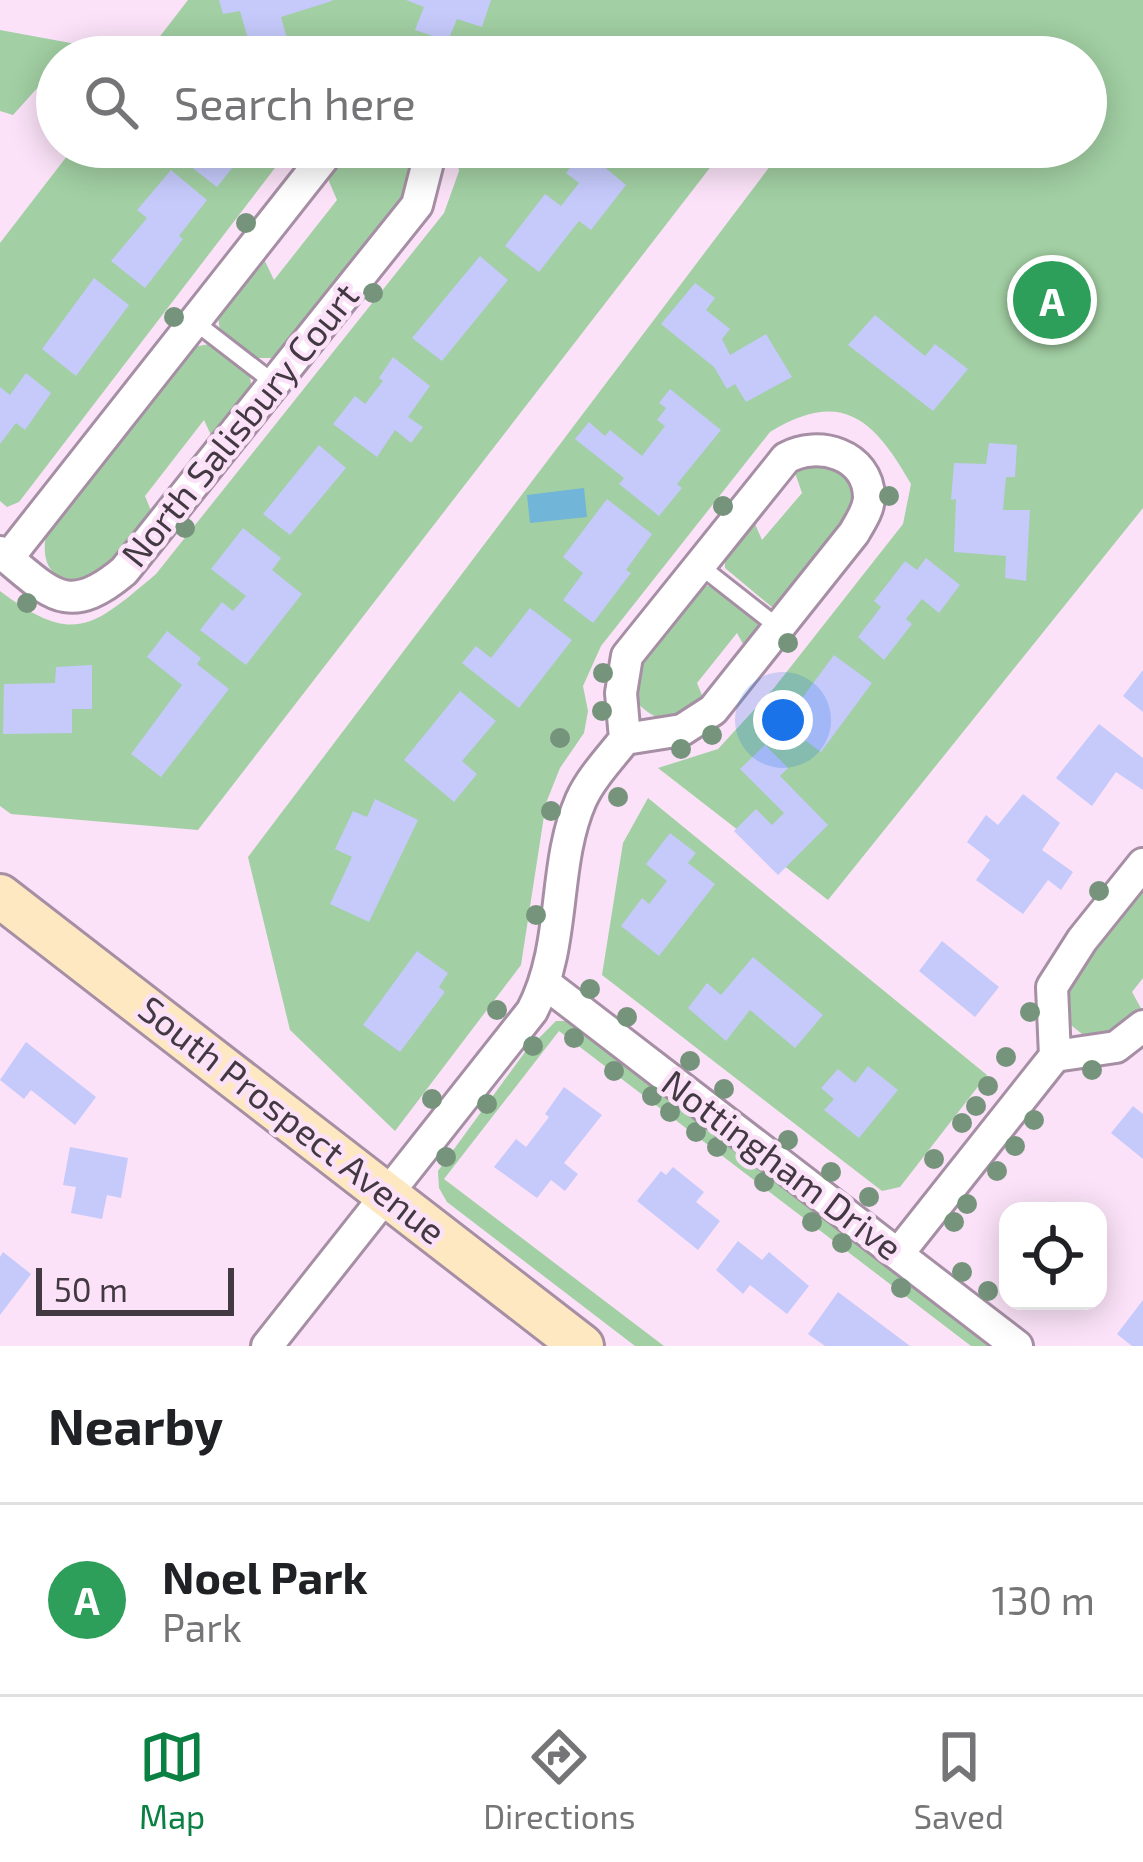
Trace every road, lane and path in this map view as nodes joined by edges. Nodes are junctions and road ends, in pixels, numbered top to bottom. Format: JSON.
{"nodes":[{"id":1,"x":316,"y":168,"type":"edge"},
{"id":2,"x":426,"y":168,"type":"edge"},
{"id":3,"x":195,"y":322,"type":"junction"},
{"id":4,"x":274,"y":383,"type":"junction"},
{"id":5,"x":4,"y":555,"type":"edge"},
{"id":6,"x":699,"y":565,"type":"junction"},
{"id":7,"x":778,"y":627,"type":"junction"},
{"id":8,"x":625,"y":739,"type":"junction"},
{"id":9,"x":1143,"y":864,"type":"edge"},
{"id":10,"x":0,"y":896,"type":"edge"},
{"id":11,"x":546,"y":984,"type":"junction"},
{"id":12,"x":1143,"y":1026,"type":"edge"},
{"id":13,"x":1055,"y":1056,"type":"junction"},
{"id":14,"x":389,"y":1194,"type":"junction"},
{"id":15,"x":898,"y":1254,"type":"junction"},
{"id":16,"x":267,"y":1346,"type":"edge"},
{"id":17,"x":582,"y":1346,"type":"edge"},
{"id":18,"x":1017,"y":1346,"type":"edge"}],
"edges":[{"from":1,"to":3,"type":"street","name":"North Salisbury Court"},
{"from":2,"to":4,"type":"street","name":"North Salisbury Court"},
{"from":3,"to":4,"type":"lane"},
{"from":3,"to":5,"type":"street","name":"North Salisbury Court"},
{"from":4,"to":5,"type":"street","name":"North Salisbury Court"},
{"from":6,"to":7,"type":"lane"},
{"from":6,"to":7,"type":"street"},
{"from":6,"to":8,"type":"street"},
{"from":7,"to":8,"type":"street"},
{"from":8,"to":11,"type":"street"},
{"from":9,"to":13,"type":"street"},
{"from":10,"to":14,"type":"main road","name":"South Prospect Avenue"},
{"from":11,"to":14,"type":"street"},
{"from":11,"to":15,"type":"street","name":"Nottingham Drive"},
{"from":12,"to":13,"type":"street"},
{"from":13,"to":15,"type":"street"},
{"from":14,"to":16,"type":"street"},
{"from":14,"to":17,"type":"main road","name":"South Prospect Avenue"},
{"from":15,"to":18,"type":"street","name":"Nottingham Drive"}]}
